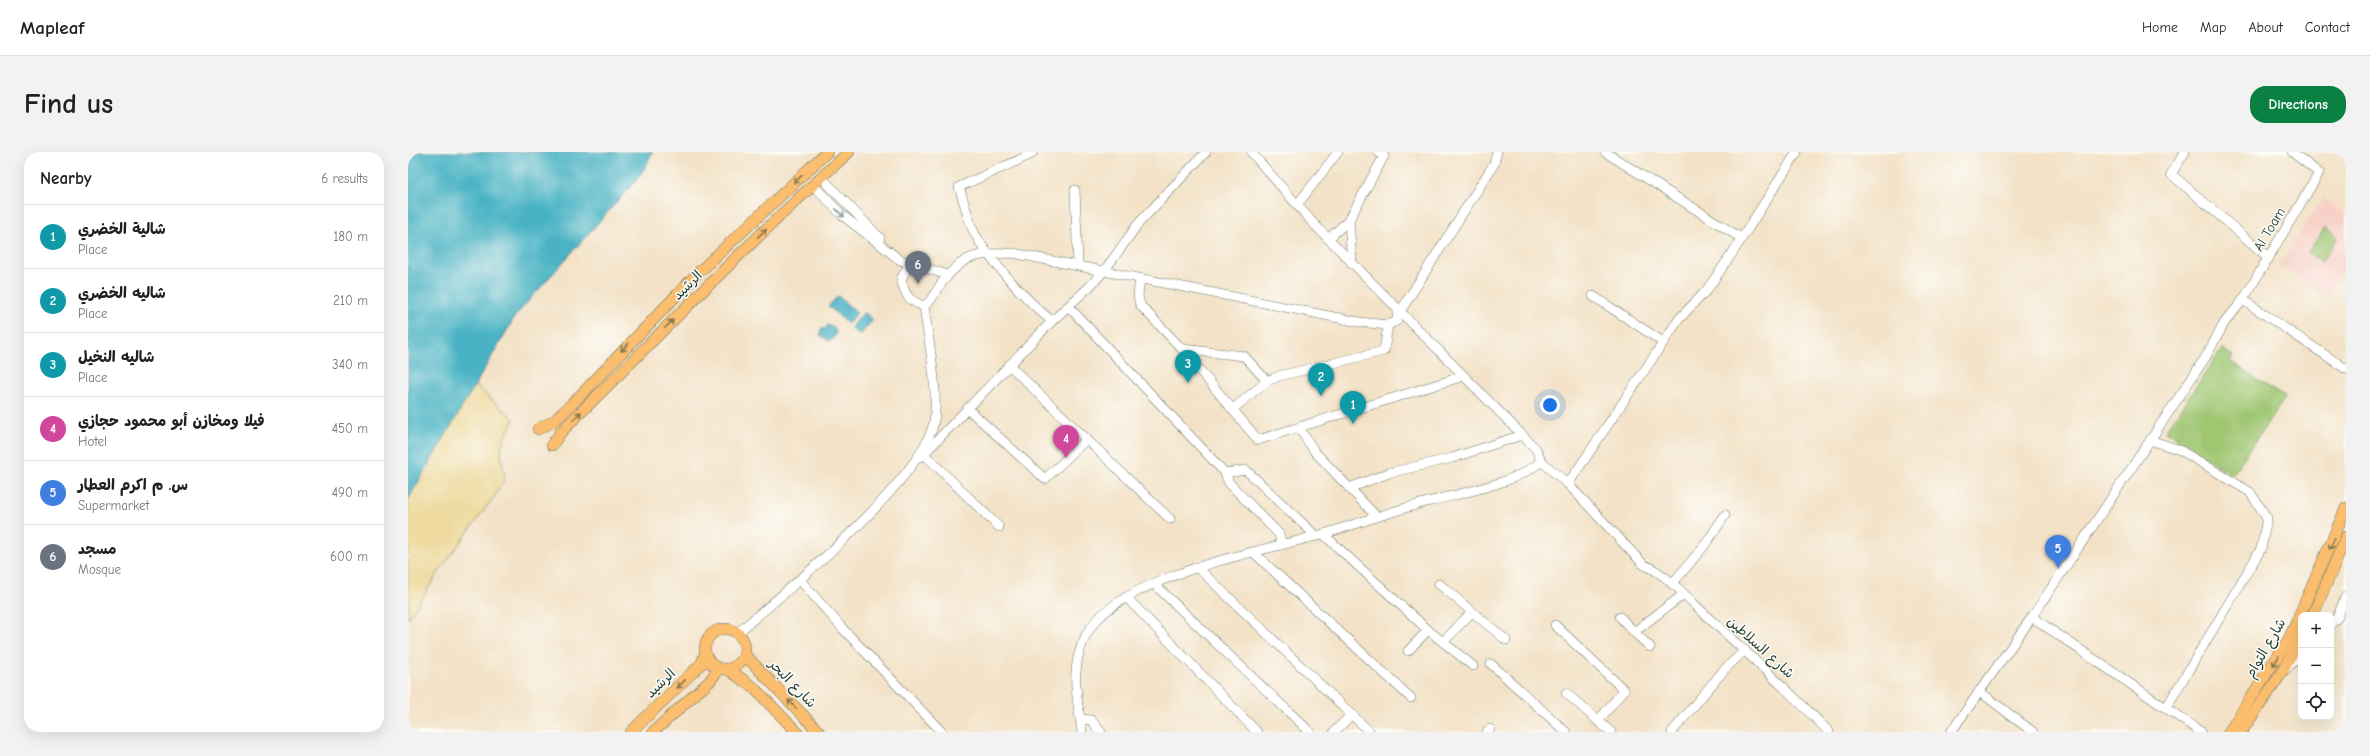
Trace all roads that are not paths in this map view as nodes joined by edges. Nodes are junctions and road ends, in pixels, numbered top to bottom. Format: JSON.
{"nodes":[{"id":1,"x":827,"y":152,"type":"edge"},
{"id":2,"x":849,"y":152,"type":"edge"},
{"id":3,"x":1206,"y":152,"type":"edge"},
{"id":4,"x":1251,"y":152,"type":"edge"},
{"id":5,"x":1338,"y":152,"type":"edge"},
{"id":6,"x":1378,"y":152,"type":"edge"},
{"id":7,"x":1497,"y":152,"type":"edge"},
{"id":8,"x":1604,"y":152,"type":"edge"},
{"id":9,"x":1797,"y":152,"type":"edge"},
{"id":10,"x":2185,"y":152,"type":"edge"},
{"id":11,"x":2292,"y":152,"type":"edge"},
{"id":12,"x":1032,"y":154,"type":"dead end"},
{"id":13,"x":817,"y":181,"type":"junction"},
{"id":14,"x":1075,"y":190,"type":"dead end"},
{"id":15,"x":1297,"y":205,"type":"junction"},
{"id":16,"x":1349,"y":220,"type":"junction"},
{"id":17,"x":1741,"y":238,"type":"junction"},
{"id":18,"x":1328,"y":239,"type":"junction"},
{"id":19,"x":989,"y":254,"type":"junction"},
{"id":20,"x":2269,"y":258,"type":"junction"},
{"id":21,"x":910,"y":263,"type":"junction"},
{"id":22,"x":1352,"y":264,"type":"junction"},
{"id":23,"x":1078,"y":265,"type":"junction"},
{"id":24,"x":1105,"y":270,"type":"junction"},
{"id":25,"x":948,"y":275,"type":"junction"},
{"id":26,"x":1140,"y":279,"type":"junction"},
{"id":27,"x":1594,"y":296,"type":"dead end"},
{"id":28,"x":2243,"y":300,"type":"junction"},
{"id":29,"x":924,"y":306,"type":"junction"},
{"id":30,"x":1069,"y":307,"type":"junction"},
{"id":31,"x":1398,"y":311,"type":"junction"},
{"id":32,"x":1052,"y":321,"type":"junction"},
{"id":33,"x":1388,"y":325,"type":"junction"},
{"id":34,"x":1663,"y":342,"type":"junction"},
{"id":35,"x":1182,"y":349,"type":"junction"},
{"id":36,"x":1010,"y":366,"type":"junction"},
{"id":37,"x":2346,"y":369,"type":"edge"},
{"id":38,"x":1464,"y":376,"type":"junction"},
{"id":39,"x":1267,"y":381,"type":"junction"},
{"id":40,"x":968,"y":408,"type":"junction"},
{"id":41,"x":1233,"y":409,"type":"junction"},
{"id":42,"x":1299,"y":428,"type":"junction"},
{"id":43,"x":538,"y":429,"type":"dead end"},
{"id":44,"x":1522,"y":435,"type":"junction"},
{"id":45,"x":1087,"y":439,"type":"junction"},
{"id":46,"x":2150,"y":440,"type":"junction"},
{"id":47,"x":552,"y":445,"type":"dead end"},
{"id":48,"x":924,"y":454,"type":"junction"},
{"id":49,"x":1541,"y":461,"type":"junction"},
{"id":50,"x":1225,"y":473,"type":"junction"},
{"id":51,"x":905,"y":474,"type":"junction"},
{"id":52,"x":1568,"y":484,"type":"junction"},
{"id":53,"x":1349,"y":488,"type":"junction"},
{"id":54,"x":2346,"y":508,"type":"edge"},
{"id":55,"x":1725,"y":515,"type":"dead end"},
{"id":56,"x":1376,"y":516,"type":"junction"},
{"id":57,"x":1170,"y":519,"type":"dead end"},
{"id":58,"x":999,"y":527,"type":"dead end"},
{"id":59,"x":1320,"y":535,"type":"junction"},
{"id":60,"x":2346,"y":536,"type":"edge"},
{"id":61,"x":1282,"y":545,"type":"junction"},
{"id":62,"x":1254,"y":553,"type":"junction"},
{"id":63,"x":1198,"y":568,"type":"junction"},
{"id":64,"x":800,"y":580,"type":"junction"},
{"id":65,"x":1439,"y":584,"type":"dead end"},
{"id":66,"x":1672,"y":584,"type":"junction"},
{"id":67,"x":1155,"y":585,"type":"junction"},
{"id":68,"x":1684,"y":594,"type":"junction"},
{"id":69,"x":2346,"y":596,"type":"edge"},
{"id":70,"x":1126,"y":597,"type":"junction"},
{"id":71,"x":1472,"y":612,"type":"junction"},
{"id":72,"x":2314,"y":612,"type":"edge"},
{"id":73,"x":1620,"y":617,"type":"dead end"},
{"id":74,"x":2032,"y":617,"type":"junction"},
{"id":75,"x":2334,"y":621,"type":"edge"},
{"id":76,"x":1555,"y":625,"type":"dead end"},
{"id":77,"x":1428,"y":630,"type":"junction"},
{"id":78,"x":1634,"y":632,"type":"junction"},
{"id":79,"x":738,"y":633,"type":"junction"},
{"id":80,"x":1506,"y":640,"type":"dead end"},
{"id":81,"x":1443,"y":642,"type":"junction"},
{"id":82,"x":2298,"y":643,"type":"edge"},
{"id":83,"x":1650,"y":647,"type":"dead end"},
{"id":84,"x":1745,"y":650,"type":"junction"},
{"id":85,"x":1408,"y":651,"type":"dead end"},
{"id":86,"x":705,"y":654,"type":"junction"},
{"id":87,"x":745,"y":655,"type":"junction"},
{"id":88,"x":2298,"y":658,"type":"edge"},
{"id":89,"x":1491,"y":664,"type":"dead end"},
{"id":90,"x":1473,"y":666,"type":"dead end"},
{"id":91,"x":724,"y":669,"type":"junction"},
{"id":92,"x":2281,"y":674,"type":"junction"},
{"id":93,"x":1979,"y":691,"type":"junction"},
{"id":94,"x":1566,"y":693,"type":"dead end"},
{"id":95,"x":1411,"y":698,"type":"dead end"},
{"id":96,"x":2166,"y":708,"type":"junction"},
{"id":97,"x":1352,"y":714,"type":"junction"},
{"id":98,"x":1080,"y":719,"type":"junction"},
{"id":99,"x":1598,"y":721,"type":"junction"},
{"id":100,"x":1678,"y":730,"type":"edge"},
{"id":101,"x":631,"y":732,"type":"edge"},
{"id":102,"x":653,"y":732,"type":"edge"},
{"id":103,"x":797,"y":732,"type":"edge"},
{"id":104,"x":819,"y":732,"type":"edge"},
{"id":105,"x":942,"y":732,"type":"edge"},
{"id":106,"x":1082,"y":732,"type":"edge"},
{"id":107,"x":1101,"y":732,"type":"edge"},
{"id":108,"x":1257,"y":732,"type":"edge"},
{"id":109,"x":1310,"y":732,"type":"edge"},
{"id":110,"x":1334,"y":732,"type":"edge"},
{"id":111,"x":1370,"y":732,"type":"edge"},
{"id":112,"x":1566,"y":732,"type":"edge"},
{"id":113,"x":1611,"y":732,"type":"edge"},
{"id":114,"x":1829,"y":732,"type":"edge"},
{"id":115,"x":1951,"y":732,"type":"edge"},
{"id":116,"x":2032,"y":732,"type":"edge"},
{"id":117,"x":2201,"y":732,"type":"edge"},
{"id":118,"x":2229,"y":732,"type":"edge"},
{"id":119,"x":2241,"y":732,"type":"edge"}],
"edges":[{"from":1,"to":43,"type":"main road","name":"الرشيد","one_way":true},
{"from":2,"to":13,"type":"main road","name":"الرشيد"},
{"from":3,"to":24,"type":"street"},
{"from":4,"to":15,"type":"street","name":"شارع السلاطين"},
{"from":5,"to":15,"type":"street"},
{"from":6,"to":16,"type":"street"},
{"from":7,"to":31,"type":"street"},
{"from":8,"to":17,"type":"street"},
{"from":9,"to":17,"type":"street"},
{"from":10,"to":20,"type":"street"},
{"from":11,"to":20,"type":"street","name":"Al Toam"},
{"from":12,"to":19,"type":"street"},
{"from":13,"to":21,"type":"street"},
{"from":47,"to":13,"type":"main road","name":"الرشيد","one_way":true},
{"from":14,"to":23,"type":"street"},
{"from":15,"to":18,"type":"street","name":"شارع السلاطين"},
{"from":16,"to":18,"type":"street"},
{"from":16,"to":22,"type":"street"},
{"from":17,"to":34,"type":"street"},
{"from":18,"to":22,"type":"street","name":"شارع السلاطين"},
{"from":19,"to":23,"type":"street"},
{"from":19,"to":25,"type":"street"},
{"from":19,"to":32,"type":"street"},
{"from":20,"to":28,"type":"street","name":"Al Toam"},
{"from":21,"to":25,"type":"street"},
{"from":21,"to":29,"type":"street"},
{"from":22,"to":31,"type":"street","name":"شارع السلاطين"},
{"from":23,"to":24,"type":"street"},
{"from":24,"to":26,"type":"street"},
{"from":24,"to":30,"type":"street"},
{"from":25,"to":29,"type":"street"},
{"from":26,"to":33,"type":"street"},
{"from":26,"to":35,"type":"street"},
{"from":27,"to":34,"type":"street"},
{"from":28,"to":37,"type":"street"},
{"from":28,"to":46,"type":"street","name":"Al Toam"},
{"from":29,"to":51,"type":"street"},
{"from":30,"to":32,"type":"street"},
{"from":30,"to":50,"type":"street"},
{"from":31,"to":33,"type":"street"},
{"from":31,"to":38,"type":"street","name":"شارع السلاطين"},
{"from":32,"to":36,"type":"street"},
{"from":33,"to":39,"type":"street"},
{"from":34,"to":52,"type":"street"},
{"from":35,"to":39,"type":"street"},
{"from":35,"to":41,"type":"street"},
{"from":36,"to":40,"type":"street"},
{"from":36,"to":45,"type":"street"},
{"from":38,"to":42,"type":"street"},
{"from":38,"to":44,"type":"street","name":"شارع السلاطين"},
{"from":39,"to":41,"type":"street"},
{"from":40,"to":45,"type":"street"},
{"from":40,"to":48,"type":"street"},
{"from":41,"to":42,"type":"street"},
{"from":42,"to":53,"type":"street"},
{"from":44,"to":49,"type":"street","name":"شارع السلاطين"},
{"from":44,"to":53,"type":"street"},
{"from":45,"to":57,"type":"street"},
{"from":46,"to":74,"type":"street","name":"Al Toam"},
{"from":46,"to":96,"type":"street"},
{"from":48,"to":51,"type":"street"},
{"from":48,"to":58,"type":"street"},
{"from":49,"to":52,"type":"street","name":"شارع السلاطين"},
{"from":49,"to":56,"type":"street"},
{"from":50,"to":59,"type":"street"},
{"from":50,"to":61,"type":"street"},
{"from":51,"to":64,"type":"street"},
{"from":52,"to":66,"type":"street","name":"شارع السلاطين"},
{"from":53,"to":56,"type":"street"},
{"from":54,"to":118,"type":"main road","name":"شارع التوام","one_way":true},
{"from":55,"to":66,"type":"street"},
{"from":56,"to":59,"type":"street"},
{"from":59,"to":61,"type":"street"},
{"from":59,"to":77,"type":"street"},
{"from":60,"to":72,"type":"main road"},
{"from":61,"to":62,"type":"street"},
{"from":62,"to":63,"type":"street"},
{"from":62,"to":95,"type":"street"},
{"from":63,"to":67,"type":"street"},
{"from":63,"to":97,"type":"street"},
{"from":64,"to":79,"type":"street"},
{"from":64,"to":105,"type":"street"},
{"from":65,"to":71,"type":"street"},
{"from":66,"to":68,"type":"street","name":"شارع السلاطين"},
{"from":67,"to":70,"type":"street"},
{"from":67,"to":109,"type":"street"},
{"from":68,"to":78,"type":"street"},
{"from":68,"to":84,"type":"street","name":"شارع السلاطين"},
{"from":69,"to":75,"type":"street"},
{"from":70,"to":98,"type":"street"},
{"from":70,"to":108,"type":"street"},
{"from":71,"to":80,"type":"street"},
{"from":71,"to":81,"type":"street"},
{"from":73,"to":78,"type":"street"},
{"from":74,"to":93,"type":"street","name":"Al Toam"},
{"from":74,"to":96,"type":"street"},
{"from":76,"to":99,"type":"street"},
{"from":77,"to":81,"type":"street"},
{"from":77,"to":85,"type":"street"},
{"from":78,"to":83,"type":"street"},
{"from":79,"to":86,"type":"main road"},
{"from":79,"to":87,"type":"main road"},
{"from":81,"to":90,"type":"street"},
{"from":82,"to":92,"type":"main road","name":"شارع التوام"},
{"from":84,"to":100,"type":"street"},
{"from":84,"to":114,"type":"street","name":"شارع السلاطين"},
{"from":86,"to":91,"type":"main road"},
{"from":86,"to":101,"type":"main road","name":"الرشيد","one_way":true},
{"from":87,"to":91,"type":"main road"},
{"from":104,"to":87,"type":"main road","name":"شارع البحر","one_way":true},
{"from":88,"to":92,"type":"street"},
{"from":89,"to":112,"type":"street"},
{"from":91,"to":102,"type":"main road"},
{"from":91,"to":103,"type":"main road"},
{"from":92,"to":119,"type":"main road","name":"شارع التوام"},
{"from":93,"to":115,"type":"street","name":"Al Toam"},
{"from":93,"to":116,"type":"street"},
{"from":94,"to":99,"type":"street"},
{"from":96,"to":117,"type":"street"},
{"from":97,"to":110,"type":"street"},
{"from":97,"to":111,"type":"street"},
{"from":98,"to":106,"type":"street"},
{"from":98,"to":107,"type":"street"},
{"from":99,"to":113,"type":"street"}]}
